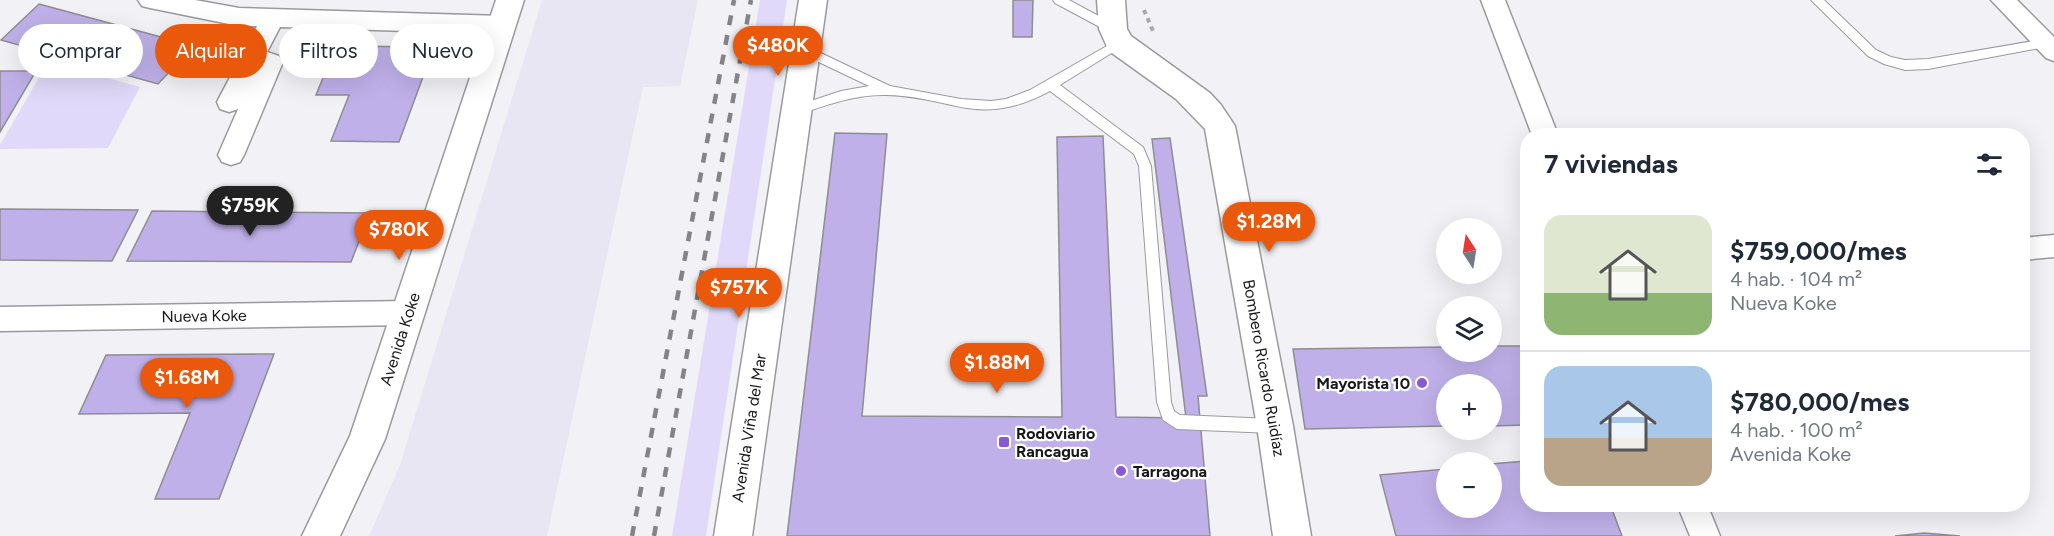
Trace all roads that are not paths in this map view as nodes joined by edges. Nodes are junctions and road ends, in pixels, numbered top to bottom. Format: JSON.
{"nodes":[{"id":1,"x":150,"y":0,"type":"edge"},
{"id":2,"x":813,"y":0,"type":"edge"},
{"id":3,"x":1111,"y":0,"type":"edge"},
{"id":4,"x":1493,"y":0,"type":"edge"},
{"id":5,"x":1817,"y":0,"type":"edge"},
{"id":6,"x":2003,"y":0,"type":"edge"},
{"id":7,"x":1062,"y":1,"type":"edge"},
{"id":8,"x":506,"y":12,"type":"edge"},
{"id":9,"x":274,"y":17,"type":"junction"},
{"id":10,"x":267,"y":30,"type":"edge"},
{"id":11,"x":1116,"y":36,"type":"junction"},
{"id":12,"x":2049,"y":48,"type":"edge"},
{"id":13,"x":806,"y":51,"type":"junction"},
{"id":14,"x":242,"y":78,"type":"edge"},
{"id":15,"x":264,"y":78,"type":"edge"},
{"id":16,"x":1049,"y":84,"type":"junction"},
{"id":17,"x":889,"y":90,"type":"junction"},
{"id":18,"x":229,"y":102,"type":"dead end"},
{"id":19,"x":797,"y":110,"type":"junction"},
{"id":20,"x":1542,"y":128,"type":"edge"},
{"id":21,"x":231,"y":154,"type":"dead end"},
{"id":22,"x":2054,"y":246,"type":"edge"},
{"id":23,"x":2030,"y":248,"type":"edge"},
{"id":24,"x":409,"y":313,"type":"junction"},
{"id":25,"x":0,"y":319,"type":"edge"},
{"id":26,"x":1275,"y":426,"type":"junction"},
{"id":27,"x":1695,"y":512,"type":"edge"},
{"id":28,"x":321,"y":536,"type":"edge"},
{"id":29,"x":733,"y":536,"type":"edge"},
{"id":30,"x":1292,"y":536,"type":"edge"},
{"id":31,"x":1705,"y":536,"type":"edge"}],
"edges":[{"from":1,"to":9,"type":"street"},
{"from":2,"to":13,"type":"street","name":"Avenida Viña del Mar"},
{"from":3,"to":11,"type":"street"},
{"from":4,"to":20,"type":"street"},
{"from":5,"to":12,"type":"lane"},
{"from":6,"to":12,"type":"street"},
{"from":7,"to":11,"type":"lane"},
{"from":8,"to":9,"type":"street"},
{"from":8,"to":24,"type":"street","name":"Avenida Koke"},
{"from":9,"to":10,"type":"street"},
{"from":11,"to":16,"type":"lane"},
{"from":11,"to":26,"type":"street","name":"Bombero Ricardo Ruidíaz"},
{"from":13,"to":17,"type":"lane"},
{"from":13,"to":19,"type":"street","name":"Avenida Viña del Mar"},
{"from":14,"to":18,"type":"street"},
{"from":15,"to":21,"type":"street"},
{"from":16,"to":17,"type":"lane"},
{"from":16,"to":26,"type":"lane"},
{"from":17,"to":19,"type":"lane"},
{"from":19,"to":29,"type":"street","name":"Avenida Viña del Mar"},
{"from":22,"to":23,"type":"street"},
{"from":24,"to":25,"type":"street","name":"Nueva Koke"},
{"from":24,"to":28,"type":"street","name":"Avenida Koke"},
{"from":26,"to":30,"type":"street","name":"Bombero Ricardo Ruidíaz"},
{"from":27,"to":31,"type":"street"}]}
